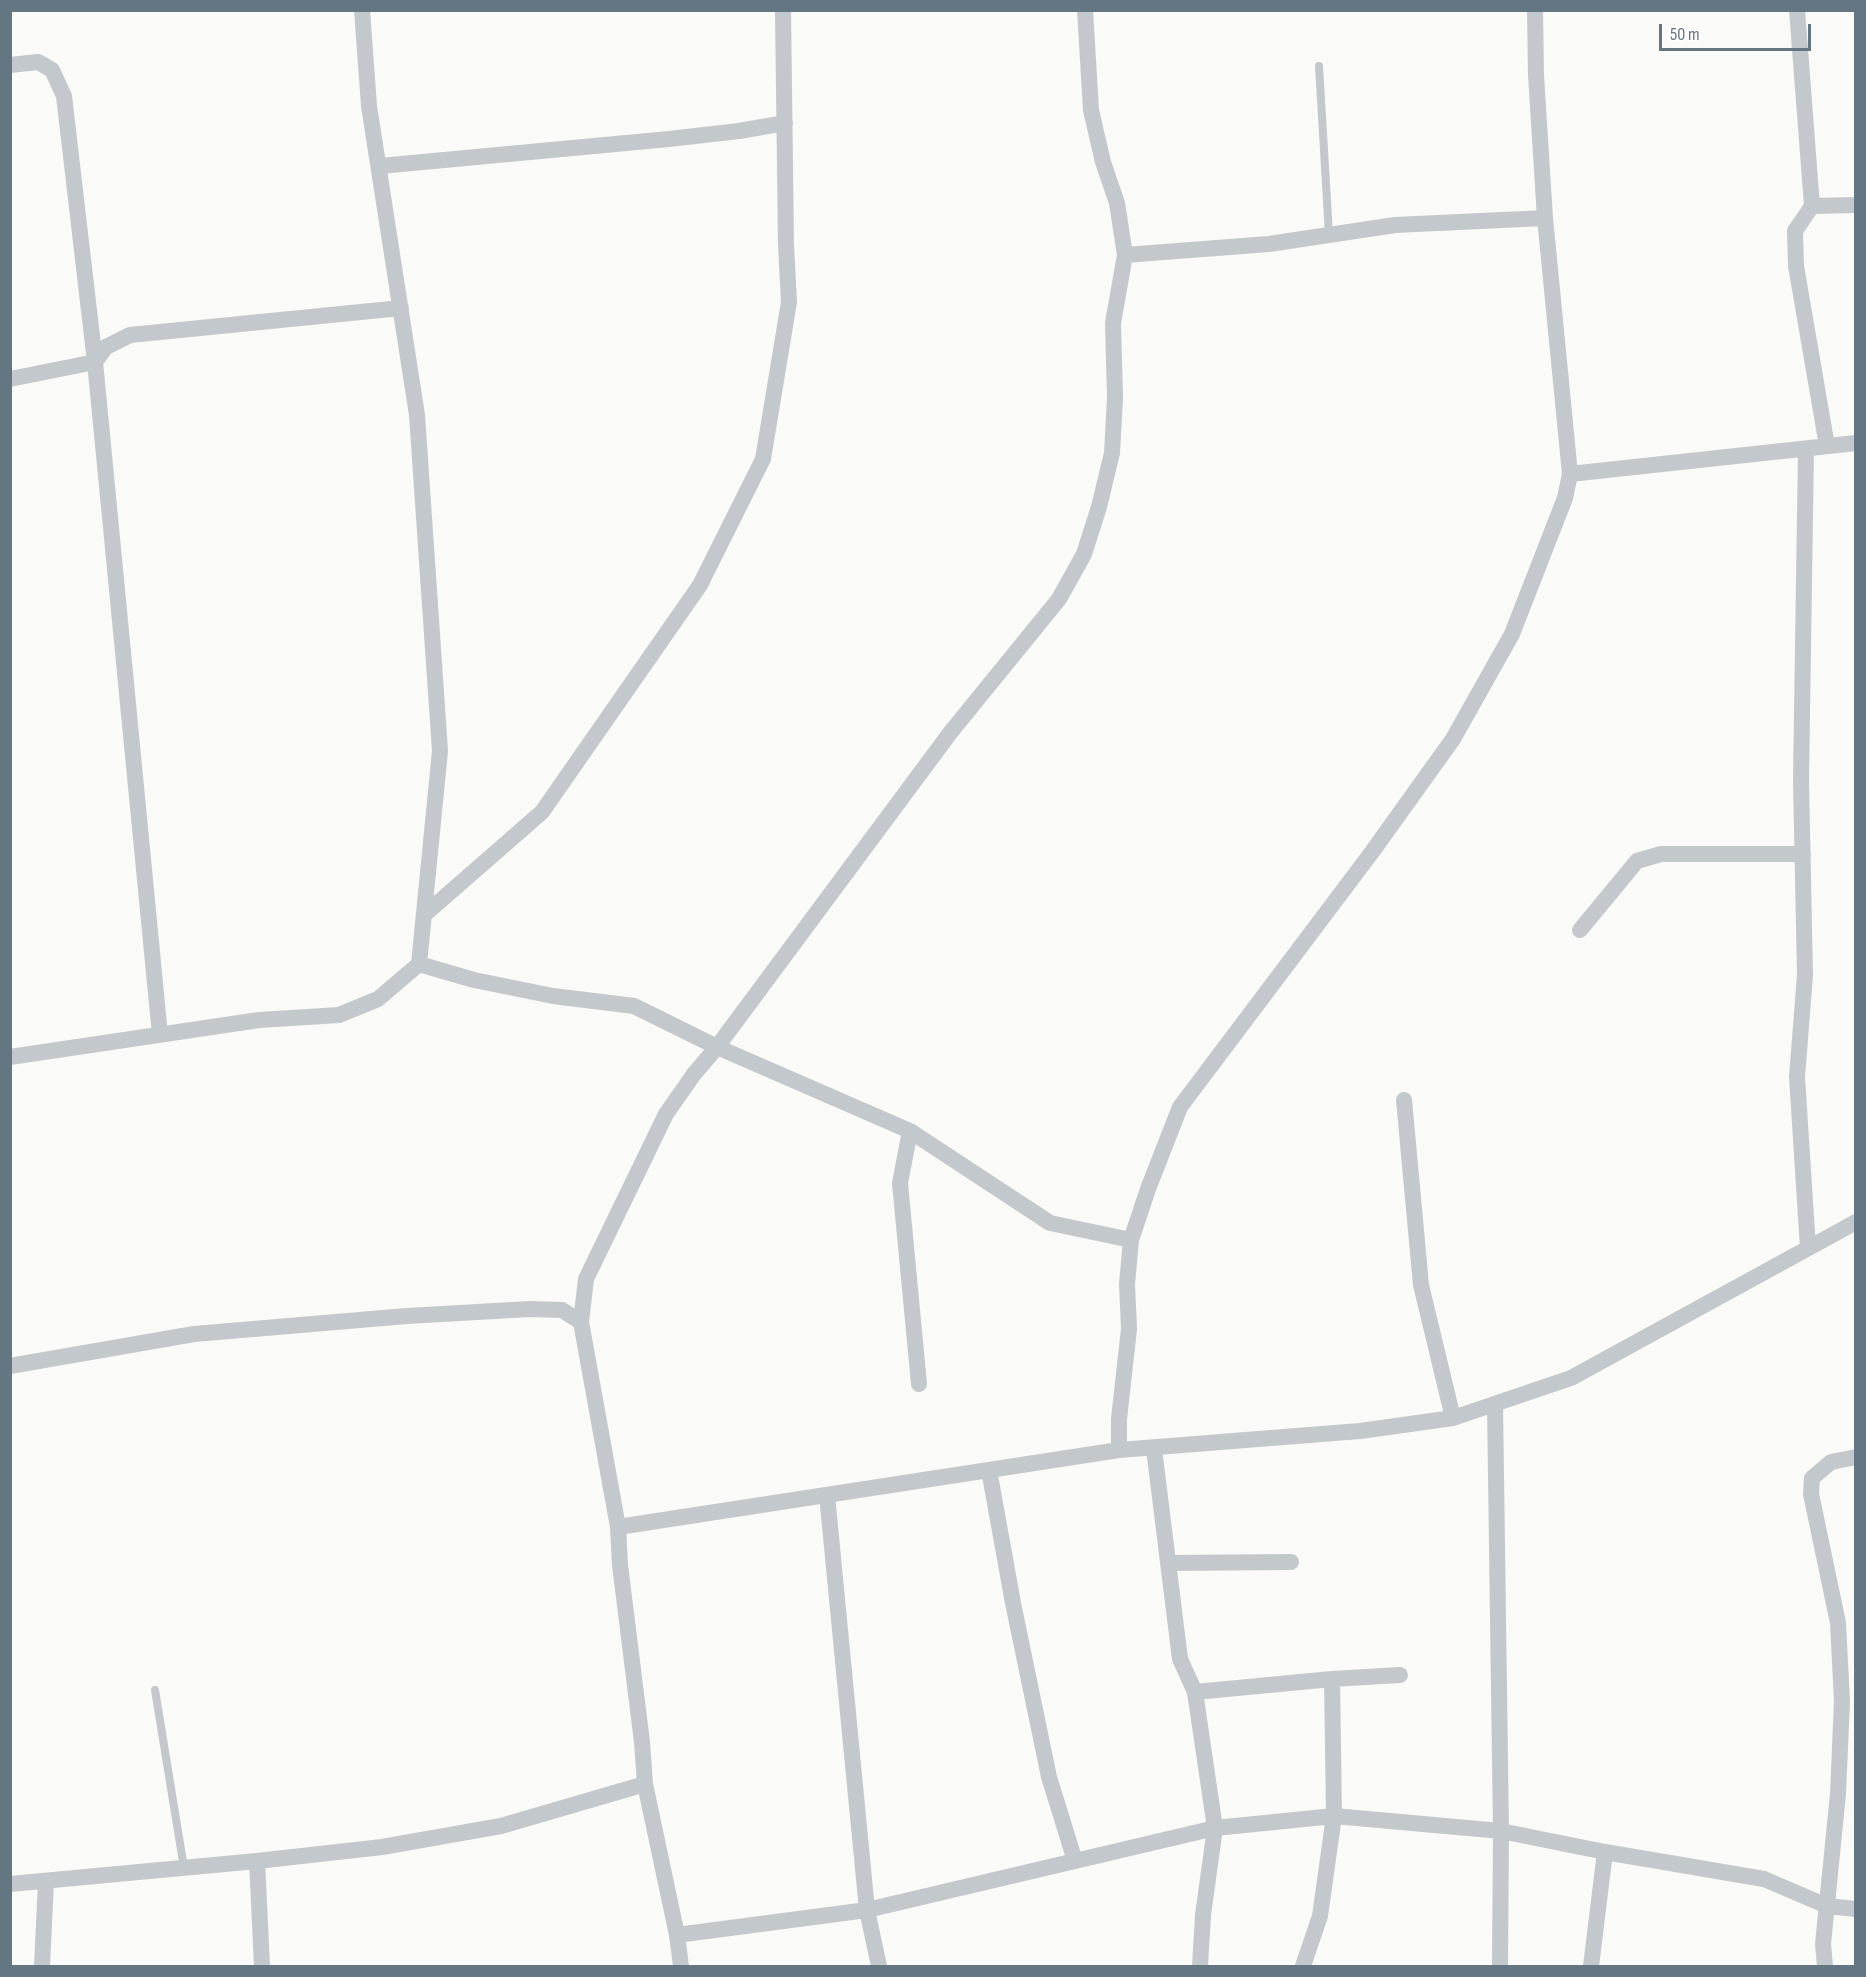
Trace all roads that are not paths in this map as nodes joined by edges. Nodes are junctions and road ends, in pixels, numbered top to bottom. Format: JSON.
{"nodes":[{"id":1,"x":362,"y":10,"type":"edge"},
{"id":2,"x":783,"y":10,"type":"edge"},
{"id":3,"x":1085,"y":10,"type":"edge"},
{"id":4,"x":1535,"y":10,"type":"edge"},
{"id":5,"x":1797,"y":10,"type":"edge"},
{"id":6,"x":10,"y":65,"type":"edge"},
{"id":7,"x":1319,"y":66,"type":"dead end"},
{"id":8,"x":785,"y":123,"type":"junction"},
{"id":9,"x":380,"y":166,"type":"junction"},
{"id":10,"x":1856,"y":205,"type":"edge"},
{"id":11,"x":1812,"y":206,"type":"junction"},
{"id":12,"x":1545,"y":218,"type":"junction"},
{"id":13,"x":1329,"y":235,"type":"junction"},
{"id":14,"x":1125,"y":255,"type":"junction"},
{"id":15,"x":401,"y":308,"type":"junction"},
{"id":16,"x":95,"y":362,"type":"junction"},
{"id":17,"x":10,"y":379,"type":"edge"},
{"id":18,"x":1856,"y":443,"type":"edge"},
{"id":19,"x":1827,"y":446,"type":"junction"},
{"id":20,"x":1806,"y":449,"type":"junction"},
{"id":21,"x":1570,"y":474,"type":"junction"},
{"id":22,"x":1803,"y":854,"type":"junction"},
{"id":23,"x":424,"y":915,"type":"junction"},
{"id":24,"x":1580,"y":930,"type":"dead end"},
{"id":25,"x":419,"y":964,"type":"junction"},
{"id":26,"x":160,"y":1035,"type":"junction"},
{"id":27,"x":717,"y":1047,"type":"junction"},
{"id":28,"x":10,"y":1057,"type":"edge"},
{"id":29,"x":1404,"y":1100,"type":"dead end"},
{"id":30,"x":910,"y":1131,"type":"junction"},
{"id":31,"x":1856,"y":1222,"type":"edge"},
{"id":32,"x":1131,"y":1240,"type":"junction"},
{"id":33,"x":1808,"y":1248,"type":"junction"},
{"id":34,"x":581,"y":1322,"type":"junction"},
{"id":35,"x":10,"y":1366,"type":"edge"},
{"id":36,"x":919,"y":1384,"type":"dead end"},
{"id":37,"x":1495,"y":1404,"type":"junction"},
{"id":38,"x":1453,"y":1418,"type":"junction"},
{"id":39,"x":1154,"y":1449,"type":"junction"},
{"id":40,"x":1119,"y":1450,"type":"junction"},
{"id":41,"x":1856,"y":1457,"type":"edge"},
{"id":42,"x":989,"y":1470,"type":"junction"},
{"id":43,"x":827,"y":1495,"type":"junction"},
{"id":44,"x":618,"y":1527,"type":"junction"},
{"id":45,"x":1291,"y":1562,"type":"dead end"},
{"id":46,"x":1168,"y":1563,"type":"junction"},
{"id":47,"x":1848,"y":1657,"type":"edge"},
{"id":48,"x":1400,"y":1675,"type":"dead end"},
{"id":49,"x":1332,"y":1679,"type":"junction"},
{"id":50,"x":155,"y":1690,"type":"dead end"},
{"id":51,"x":1195,"y":1692,"type":"junction"},
{"id":52,"x":645,"y":1784,"type":"junction"},
{"id":53,"x":1334,"y":1816,"type":"junction"},
{"id":54,"x":1215,"y":1828,"type":"junction"},
{"id":55,"x":1502,"y":1831,"type":"junction"},
{"id":56,"x":1605,"y":1852,"type":"junction"},
{"id":57,"x":257,"y":1861,"type":"junction"},
{"id":58,"x":1075,"y":1861,"type":"junction"},
{"id":59,"x":184,"y":1868,"type":"junction"},
{"id":60,"x":46,"y":1881,"type":"junction"},
{"id":61,"x":10,"y":1884,"type":"edge"},
{"id":62,"x":1827,"y":1905,"type":"junction"},
{"id":63,"x":1856,"y":1909,"type":"edge"},
{"id":64,"x":867,"y":1910,"type":"junction"},
{"id":65,"x":677,"y":1935,"type":"junction"},
{"id":66,"x":42,"y":1966,"type":"edge"},
{"id":67,"x":261,"y":1966,"type":"edge"},
{"id":68,"x":681,"y":1966,"type":"edge"},
{"id":69,"x":879,"y":1966,"type":"edge"},
{"id":70,"x":1200,"y":1966,"type":"edge"},
{"id":71,"x":1303,"y":1966,"type":"edge"},
{"id":72,"x":1500,"y":1966,"type":"edge"},
{"id":73,"x":1591,"y":1966,"type":"edge"},
{"id":74,"x":1825,"y":1966,"type":"edge"}],
"edges":[{"from":1,"to":9,"type":"street"},
{"from":2,"to":8,"type":"street"},
{"from":3,"to":14,"type":"street"},
{"from":4,"to":12,"type":"street"},
{"from":5,"to":11,"type":"street"},
{"from":6,"to":16,"type":"street"},
{"from":7,"to":13,"type":"lane"},
{"from":8,"to":9,"type":"street"},
{"from":8,"to":23,"type":"street"},
{"from":9,"to":15,"type":"street"},
{"from":10,"to":11,"type":"street"},
{"from":11,"to":19,"type":"street"},
{"from":12,"to":13,"type":"street"},
{"from":12,"to":21,"type":"street"},
{"from":13,"to":14,"type":"street"},
{"from":14,"to":27,"type":"street"},
{"from":15,"to":16,"type":"street"},
{"from":15,"to":23,"type":"street"},
{"from":16,"to":17,"type":"street"},
{"from":16,"to":26,"type":"street"},
{"from":18,"to":19,"type":"street"},
{"from":19,"to":20,"type":"street"},
{"from":20,"to":21,"type":"street"},
{"from":20,"to":22,"type":"street"},
{"from":21,"to":32,"type":"street"},
{"from":22,"to":24,"type":"street"},
{"from":22,"to":33,"type":"street"},
{"from":23,"to":25,"type":"street"},
{"from":25,"to":26,"type":"street"},
{"from":25,"to":27,"type":"street"},
{"from":26,"to":28,"type":"street"},
{"from":27,"to":30,"type":"street"},
{"from":27,"to":34,"type":"street"},
{"from":29,"to":38,"type":"street"},
{"from":30,"to":32,"type":"street"},
{"from":30,"to":36,"type":"street"},
{"from":31,"to":33,"type":"street"},
{"from":32,"to":40,"type":"street"},
{"from":33,"to":37,"type":"street"},
{"from":34,"to":35,"type":"street"},
{"from":34,"to":44,"type":"street"},
{"from":37,"to":38,"type":"street"},
{"from":37,"to":55,"type":"street"},
{"from":38,"to":39,"type":"street"},
{"from":39,"to":40,"type":"street"},
{"from":39,"to":46,"type":"street"},
{"from":40,"to":42,"type":"street"},
{"from":41,"to":47,"type":"street"},
{"from":42,"to":43,"type":"street"},
{"from":42,"to":58,"type":"street"},
{"from":43,"to":44,"type":"street"},
{"from":43,"to":64,"type":"street"},
{"from":44,"to":52,"type":"street"},
{"from":45,"to":46,"type":"street"},
{"from":46,"to":51,"type":"street"},
{"from":47,"to":62,"type":"street"},
{"from":48,"to":49,"type":"street"},
{"from":49,"to":51,"type":"street"},
{"from":49,"to":53,"type":"street"},
{"from":50,"to":59,"type":"lane"},
{"from":51,"to":54,"type":"street"},
{"from":52,"to":57,"type":"street"},
{"from":52,"to":65,"type":"street"},
{"from":53,"to":54,"type":"street"},
{"from":53,"to":55,"type":"street"},
{"from":53,"to":71,"type":"street"},
{"from":54,"to":58,"type":"street"},
{"from":54,"to":70,"type":"street"},
{"from":55,"to":56,"type":"street"},
{"from":55,"to":72,"type":"street"},
{"from":56,"to":62,"type":"street"},
{"from":56,"to":73,"type":"street"},
{"from":57,"to":59,"type":"street"},
{"from":57,"to":67,"type":"street"},
{"from":58,"to":64,"type":"street"},
{"from":59,"to":60,"type":"street"},
{"from":60,"to":61,"type":"street"},
{"from":60,"to":66,"type":"street"},
{"from":62,"to":63,"type":"street"},
{"from":62,"to":74,"type":"street"},
{"from":64,"to":65,"type":"street"},
{"from":64,"to":69,"type":"street"},
{"from":65,"to":68,"type":"street"}]}
